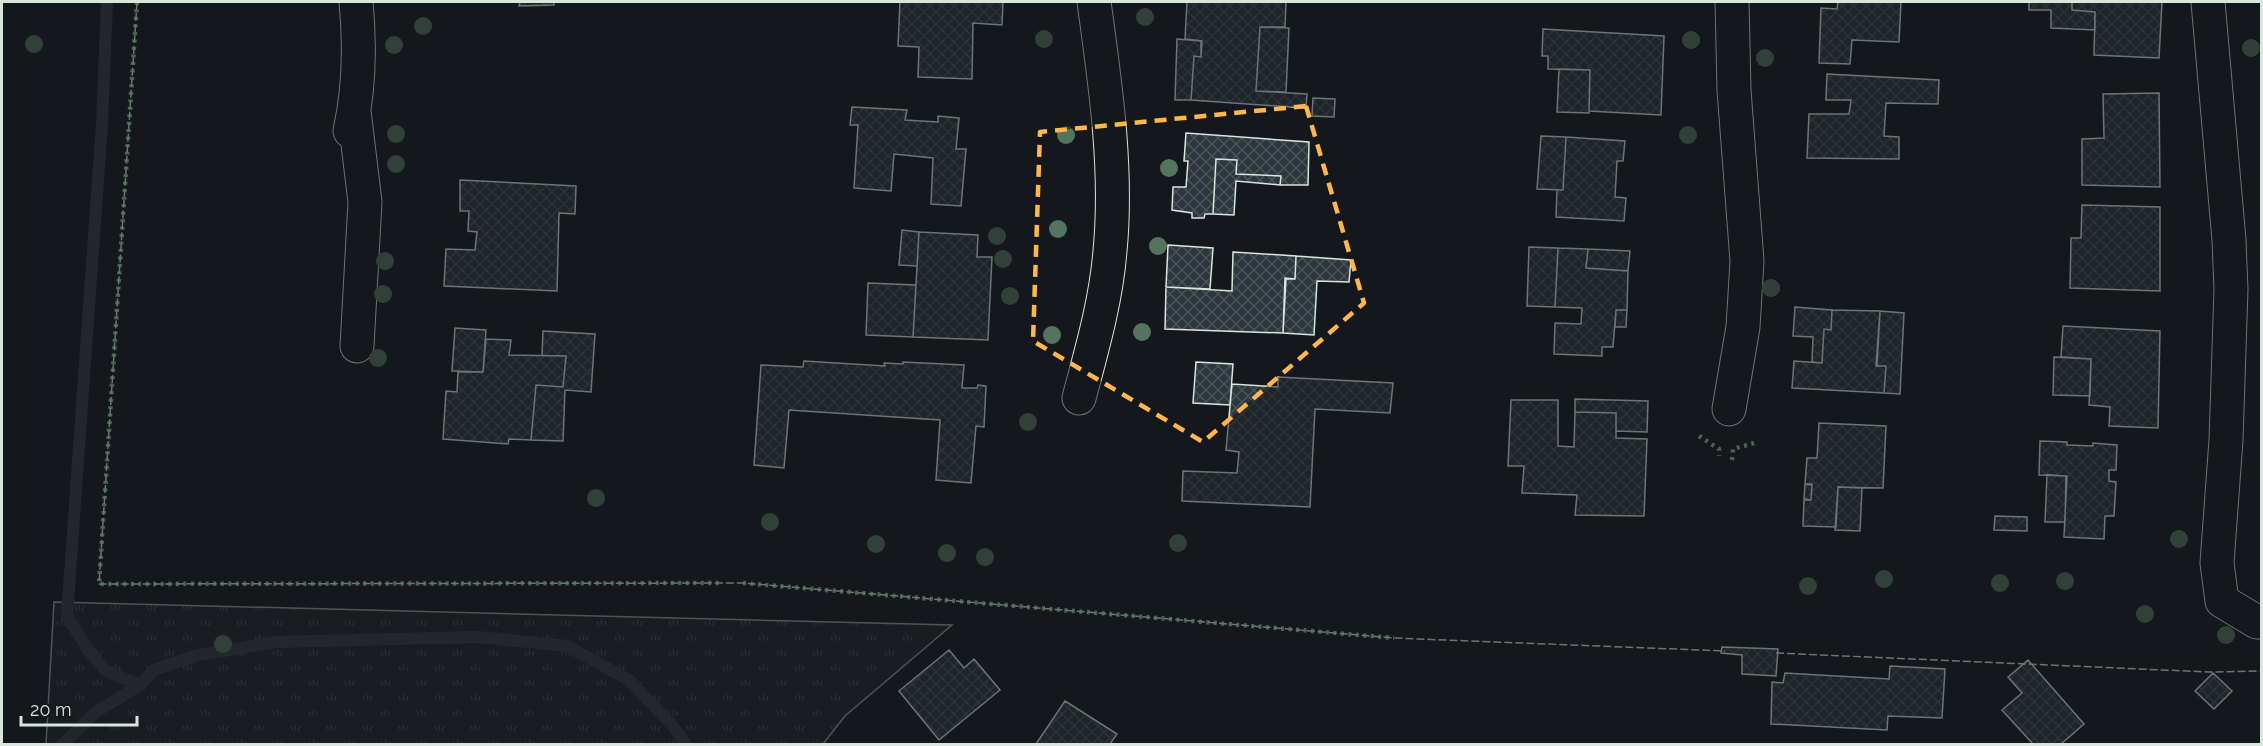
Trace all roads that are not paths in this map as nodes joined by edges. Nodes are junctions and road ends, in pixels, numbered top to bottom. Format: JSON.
{"nodes":[{"id":1,"x":356,"y":2,"type":"edge"},
{"id":2,"x":1094,"y":2,"type":"edge"},
{"id":3,"x":1731,"y":2,"type":"edge"},
{"id":4,"x":2208,"y":2,"type":"edge"},
{"id":5,"x":354,"y":111,"type":"junction"},
{"id":6,"x":342,"y":165,"type":"dead end"},
{"id":7,"x":357,"y":346,"type":"dead end"},
{"id":8,"x":1079,"y":398,"type":"dead end"},
{"id":9,"x":1729,"y":409,"type":"dead end"},
{"id":10,"x":2262,"y":622,"type":"edge"}],
"edges":[{"from":1,"to":5,"type":"street"},
{"from":2,"to":8,"type":"street"},
{"from":3,"to":9,"type":"street"},
{"from":4,"to":10,"type":"street"},
{"from":5,"to":6,"type":"street"},
{"from":5,"to":7,"type":"street"}]}
